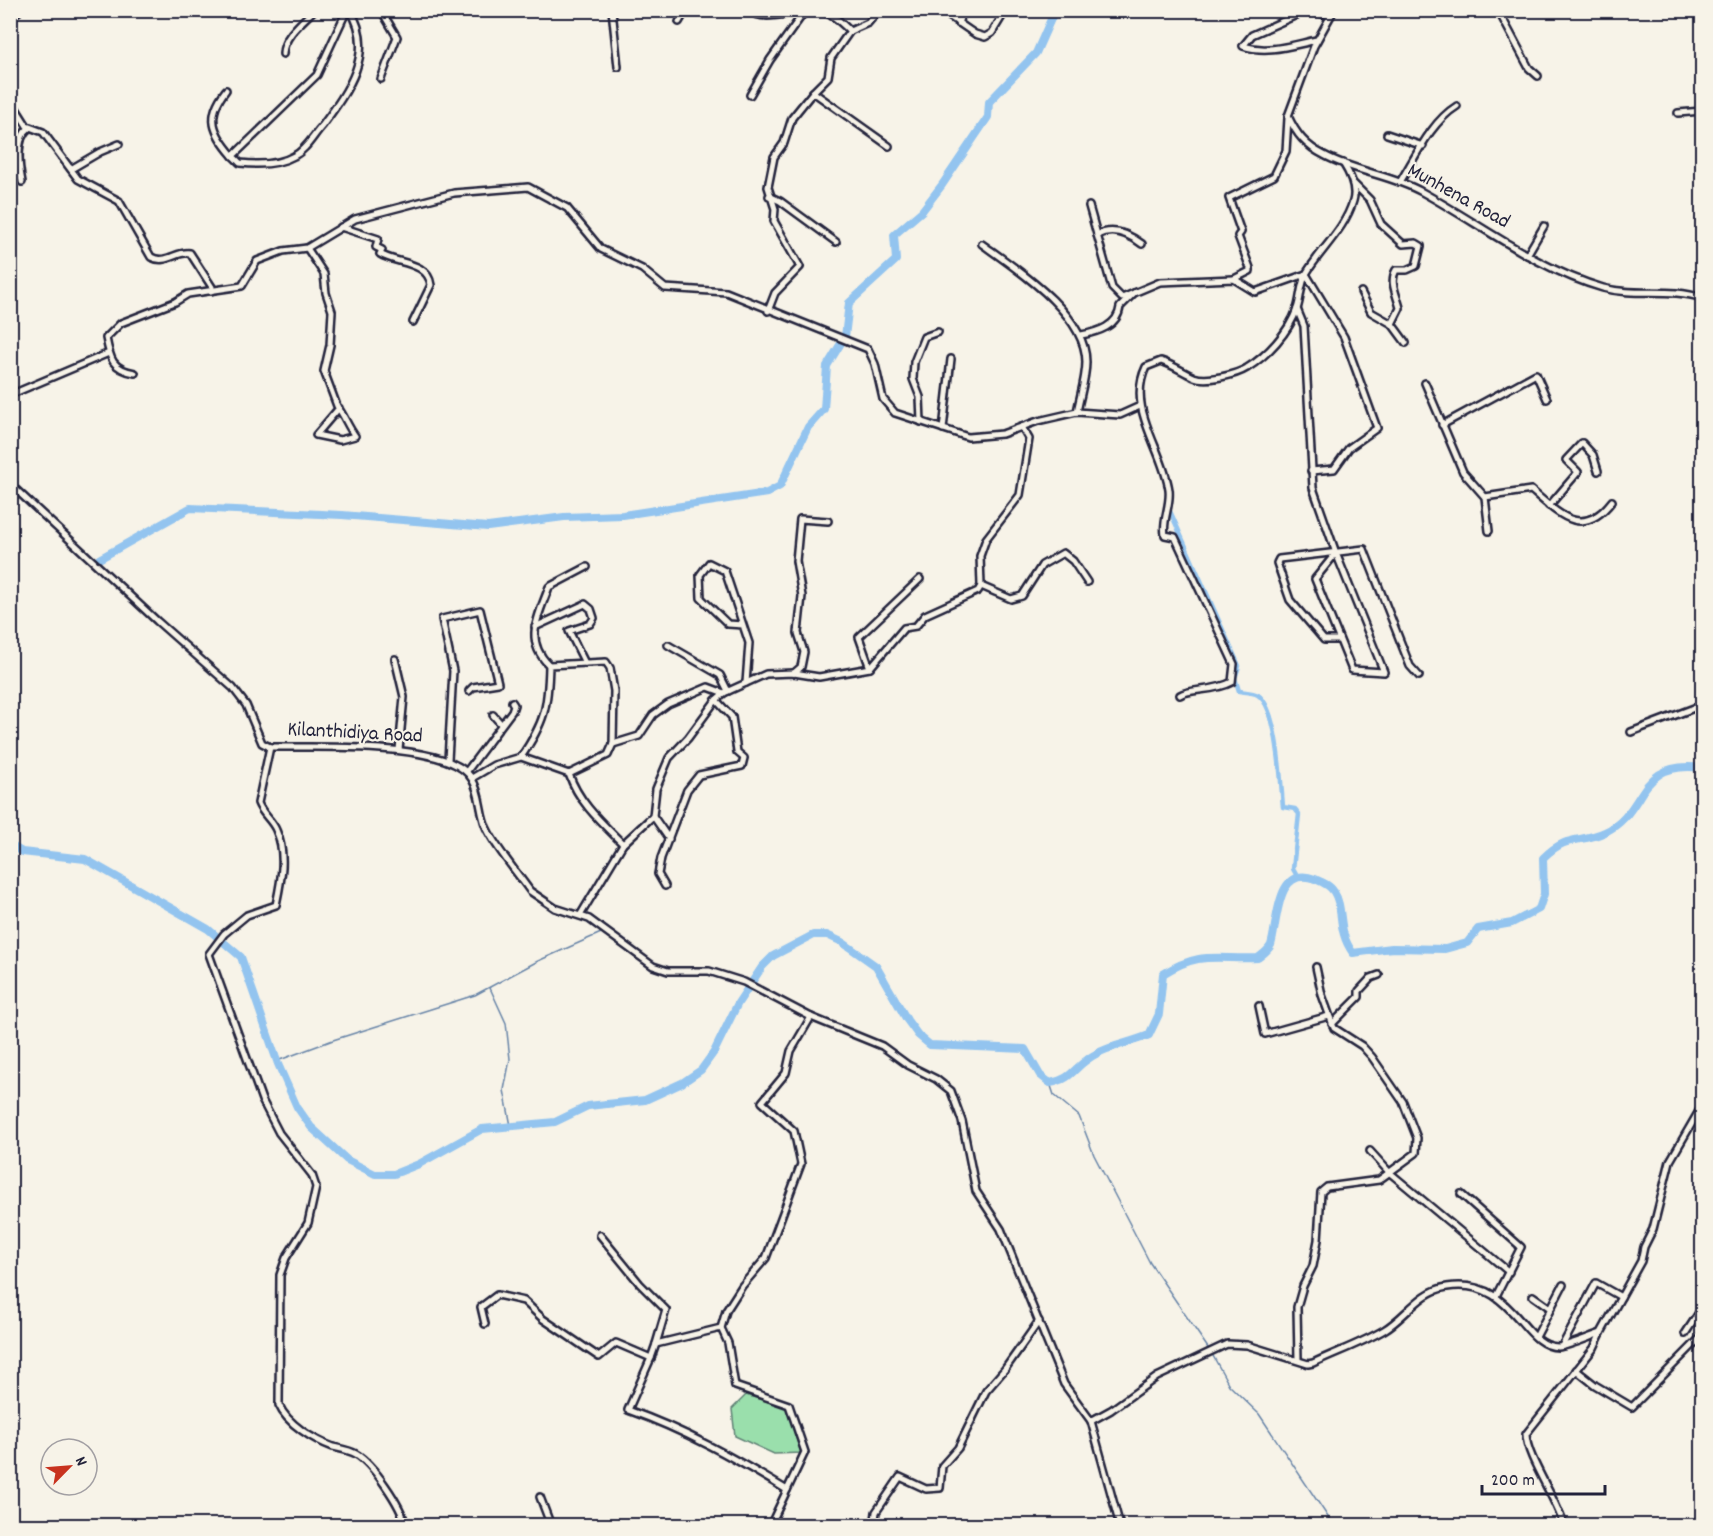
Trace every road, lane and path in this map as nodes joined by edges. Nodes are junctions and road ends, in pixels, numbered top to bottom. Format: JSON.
{"nodes":[{"id":1,"x":314,"y":10,"type":"edge"},
{"id":2,"x":349,"y":10,"type":"edge"},
{"id":3,"x":381,"y":10,"type":"edge"},
{"id":4,"x":390,"y":10,"type":"edge"},
{"id":5,"x":612,"y":10,"type":"edge"},
{"id":6,"x":686,"y":10,"type":"edge"},
{"id":7,"x":749,"y":10,"type":"edge"},
{"id":8,"x":879,"y":10,"type":"edge"},
{"id":9,"x":940,"y":10,"type":"edge"},
{"id":10,"x":963,"y":10,"type":"edge"},
{"id":11,"x":1006,"y":10,"type":"edge"},
{"id":12,"x":1309,"y":10,"type":"edge"},
{"id":13,"x":1498,"y":10,"type":"edge"},
{"id":14,"x":799,"y":11,"type":"edge"},
{"id":15,"x":805,"y":11,"type":"edge"},
{"id":16,"x":18,"y":12,"type":"dead end"},
{"id":17,"x":1332,"y":13,"type":"edge"},
{"id":18,"x":10,"y":15,"type":"edge"},
{"id":19,"x":387,"y":18,"type":"junction"},
{"id":20,"x":679,"y":22,"type":"dead end"},
{"id":21,"x":958,"y":23,"type":"junction"},
{"id":22,"x":850,"y":31,"type":"junction"},
{"id":23,"x":1317,"y":40,"type":"junction"},
{"id":24,"x":283,"y":54,"type":"dead end"},
{"id":25,"x":618,"y":67,"type":"dead end"},
{"id":26,"x":1538,"y":76,"type":"dead end"},
{"id":27,"x":381,"y":79,"type":"dead end"},
{"id":28,"x":226,"y":90,"type":"dead end"},
{"id":29,"x":813,"y":92,"type":"junction"},
{"id":30,"x":750,"y":95,"type":"dead end"},
{"id":31,"x":10,"y":99,"type":"edge"},
{"id":32,"x":1457,"y":106,"type":"dead end"},
{"id":33,"x":1702,"y":111,"type":"edge"},
{"id":34,"x":1678,"y":113,"type":"dead end"},
{"id":35,"x":1288,"y":116,"type":"junction"},
{"id":36,"x":29,"y":128,"type":"junction"},
{"id":37,"x":1387,"y":134,"type":"dead end"},
{"id":38,"x":119,"y":144,"type":"dead end"},
{"id":39,"x":889,"y":146,"type":"dead end"},
{"id":40,"x":1423,"y":146,"type":"junction"},
{"id":41,"x":234,"y":156,"type":"junction"},
{"id":42,"x":1343,"y":163,"type":"junction"},
{"id":43,"x":71,"y":169,"type":"junction"},
{"id":44,"x":22,"y":182,"type":"dead end"},
{"id":45,"x":1352,"y":182,"type":"junction"},
{"id":46,"x":1400,"y":182,"type":"junction"},
{"id":47,"x":769,"y":196,"type":"junction"},
{"id":48,"x":1089,"y":206,"type":"dead end"},
{"id":49,"x":1544,"y":226,"type":"dead end"},
{"id":50,"x":341,"y":227,"type":"junction"},
{"id":51,"x":1097,"y":235,"type":"junction"},
{"id":52,"x":836,"y":242,"type":"dead end"},
{"id":53,"x":1143,"y":243,"type":"dead end"},
{"id":54,"x":982,"y":244,"type":"dead end"},
{"id":55,"x":307,"y":248,"type":"junction"},
{"id":56,"x":1527,"y":255,"type":"junction"},
{"id":57,"x":1306,"y":274,"type":"junction"},
{"id":58,"x":1234,"y":279,"type":"junction"},
{"id":59,"x":1136,"y":290,"type":"junction"},
{"id":60,"x":211,"y":291,"type":"junction"},
{"id":61,"x":1362,"y":292,"type":"dead end"},
{"id":62,"x":1702,"y":298,"type":"edge"},
{"id":63,"x":1297,"y":309,"type":"junction"},
{"id":64,"x":768,"y":311,"type":"junction"},
{"id":65,"x":413,"y":322,"type":"dead end"},
{"id":66,"x":1392,"y":324,"type":"junction"},
{"id":67,"x":938,"y":332,"type":"dead end"},
{"id":68,"x":1081,"y":335,"type":"junction"},
{"id":69,"x":1406,"y":343,"type":"dead end"},
{"id":70,"x":109,"y":353,"type":"junction"},
{"id":71,"x":951,"y":359,"type":"dead end"},
{"id":72,"x":135,"y":373,"type":"dead end"},
{"id":73,"x":1425,"y":384,"type":"dead end"},
{"id":74,"x":10,"y":395,"type":"edge"},
{"id":75,"x":1547,"y":399,"type":"dead end"},
{"id":76,"x":1140,"y":406,"type":"junction"},
{"id":77,"x":339,"y":408,"type":"junction"},
{"id":78,"x":1077,"y":412,"type":"junction"},
{"id":79,"x":921,"y":422,"type":"junction"},
{"id":80,"x":1442,"y":425,"type":"junction"},
{"id":81,"x":1022,"y":427,"type":"junction"},
{"id":82,"x":943,"y":429,"type":"junction"},
{"id":83,"x":1311,"y":471,"type":"junction"},
{"id":84,"x":1598,"y":471,"type":"dead end"},
{"id":85,"x":10,"y":484,"type":"edge"},
{"id":86,"x":1485,"y":497,"type":"junction"},
{"id":87,"x":1612,"y":501,"type":"dead end"},
{"id":88,"x":1549,"y":506,"type":"junction"},
{"id":89,"x":828,"y":520,"type":"dead end"},
{"id":90,"x":1489,"y":531,"type":"dead end"},
{"id":91,"x":1336,"y":553,"type":"junction"},
{"id":92,"x":587,"y":567,"type":"dead end"},
{"id":93,"x":920,"y":579,"type":"dead end"},
{"id":94,"x":1087,"y":582,"type":"dead end"},
{"id":95,"x":981,"y":586,"type":"junction"},
{"id":96,"x":743,"y":625,"type":"junction"},
{"id":97,"x":535,"y":627,"type":"junction"},
{"id":98,"x":1340,"y":640,"type":"junction"},
{"id":99,"x":668,"y":645,"type":"dead end"},
{"id":100,"x":395,"y":659,"type":"dead end"},
{"id":101,"x":585,"y":663,"type":"junction"},
{"id":102,"x":549,"y":664,"type":"junction"},
{"id":103,"x":870,"y":668,"type":"junction"},
{"id":104,"x":794,"y":673,"type":"junction"},
{"id":105,"x":1419,"y":676,"type":"dead end"},
{"id":106,"x":746,"y":683,"type":"junction"},
{"id":107,"x":469,"y":691,"type":"dead end"},
{"id":108,"x":726,"y":692,"type":"junction"},
{"id":109,"x":1180,"y":695,"type":"dead end"},
{"id":110,"x":716,"y":700,"type":"junction"},
{"id":111,"x":512,"y":702,"type":"dead end"},
{"id":112,"x":1702,"y":705,"type":"edge"},
{"id":113,"x":493,"y":715,"type":"dead end"},
{"id":114,"x":501,"y":724,"type":"junction"},
{"id":115,"x":1631,"y":732,"type":"dead end"},
{"id":116,"x":613,"y":744,"type":"junction"},
{"id":117,"x":270,"y":747,"type":"junction"},
{"id":118,"x":399,"y":750,"type":"junction"},
{"id":119,"x":521,"y":757,"type":"junction"},
{"id":120,"x":448,"y":760,"type":"junction"},
{"id":121,"x":467,"y":771,"type":"junction"},
{"id":122,"x":569,"y":774,"type":"junction"},
{"id":123,"x":472,"y":778,"type":"junction"},
{"id":124,"x":652,"y":816,"type":"junction"},
{"id":125,"x":669,"y":838,"type":"junction"},
{"id":126,"x":623,"y":844,"type":"junction"},
{"id":127,"x":665,"y":886,"type":"dead end"},
{"id":128,"x":581,"y":914,"type":"junction"},
{"id":129,"x":1316,"y":967,"type":"dead end"},
{"id":130,"x":1379,"y":975,"type":"dead end"},
{"id":131,"x":1259,"y":1006,"type":"dead end"},
{"id":132,"x":1329,"y":1016,"type":"junction"},
{"id":133,"x":811,"y":1017,"type":"junction"},
{"id":134,"x":1332,"y":1024,"type":"junction"},
{"id":135,"x":1702,"y":1106,"type":"edge"},
{"id":136,"x":1370,"y":1151,"type":"dead end"},
{"id":137,"x":1389,"y":1172,"type":"junction"},
{"id":138,"x":1461,"y":1194,"type":"dead end"},
{"id":139,"x":600,"y":1235,"type":"dead end"},
{"id":140,"x":1509,"y":1272,"type":"junction"},
{"id":141,"x":1563,"y":1284,"type":"dead end"},
{"id":142,"x":1496,"y":1296,"type":"junction"},
{"id":143,"x":1533,"y":1296,"type":"dead end"},
{"id":144,"x":1621,"y":1297,"type":"junction"},
{"id":145,"x":1550,"y":1308,"type":"junction"},
{"id":146,"x":1702,"y":1308,"type":"edge"},
{"id":147,"x":1039,"y":1321,"type":"junction"},
{"id":148,"x":485,"y":1324,"type":"dead end"},
{"id":149,"x":721,"y":1328,"type":"junction"},
{"id":150,"x":1601,"y":1334,"type":"junction"},
{"id":151,"x":1685,"y":1334,"type":"dead end"},
{"id":152,"x":1702,"y":1336,"type":"edge"},
{"id":153,"x":1536,"y":1337,"type":"junction"},
{"id":154,"x":656,"y":1344,"type":"junction"},
{"id":155,"x":1562,"y":1346,"type":"junction"},
{"id":156,"x":651,"y":1358,"type":"junction"},
{"id":157,"x":1298,"y":1360,"type":"junction"},
{"id":158,"x":1576,"y":1371,"type":"junction"},
{"id":159,"x":1091,"y":1421,"type":"junction"},
{"id":160,"x":787,"y":1490,"type":"junction"},
{"id":161,"x":540,"y":1497,"type":"dead end"},
{"id":162,"x":875,"y":1520,"type":"dead end"},
{"id":163,"x":405,"y":1526,"type":"edge"},
{"id":164,"x":551,"y":1526,"type":"edge"},
{"id":165,"x":770,"y":1526,"type":"edge"},
{"id":166,"x":1120,"y":1526,"type":"edge"},
{"id":167,"x":1564,"y":1526,"type":"edge"}],
"edges":[{"from":1,"to":24,"type":"street"},
{"from":2,"to":41,"type":"street"},
{"from":2,"to":41,"type":"street"},
{"from":3,"to":19,"type":"street"},
{"from":4,"to":19,"type":"street"},
{"from":5,"to":25,"type":"street"},
{"from":6,"to":20,"type":"street"},
{"from":7,"to":14,"type":"street"},
{"from":8,"to":22,"type":"street"},
{"from":9,"to":21,"type":"street"},
{"from":10,"to":21,"type":"street"},
{"from":11,"to":21,"type":"street"},
{"from":12,"to":17,"type":"street"},
{"from":12,"to":23,"type":"street"},
{"from":13,"to":26,"type":"street"},
{"from":14,"to":15,"type":"street"},
{"from":15,"to":22,"type":"street"},
{"from":15,"to":30,"type":"street"},
{"from":16,"to":18,"type":"street"},
{"from":17,"to":23,"type":"street"},
{"from":19,"to":27,"type":"street"},
{"from":22,"to":29,"type":"street"},
{"from":23,"to":35,"type":"street"},
{"from":28,"to":41,"type":"street"},
{"from":29,"to":39,"type":"street"},
{"from":29,"to":47,"type":"street"},
{"from":31,"to":36,"type":"street"},
{"from":32,"to":40,"type":"street"},
{"from":33,"to":34,"type":"street"},
{"from":35,"to":42,"type":"street","name":"Munhena Road"},
{"from":35,"to":58,"type":"street"},
{"from":36,"to":43,"type":"street"},
{"from":36,"to":44,"type":"street"},
{"from":37,"to":40,"type":"street"},
{"from":38,"to":43,"type":"street"},
{"from":40,"to":46,"type":"street"},
{"from":42,"to":45,"type":"street"},
{"from":42,"to":46,"type":"street","name":"Munhena Road"},
{"from":43,"to":60,"type":"street"},
{"from":45,"to":57,"type":"street"},
{"from":45,"to":66,"type":"street"},
{"from":46,"to":56,"type":"street","name":"Munhena Road"},
{"from":47,"to":52,"type":"street"},
{"from":47,"to":64,"type":"street"},
{"from":48,"to":51,"type":"street"},
{"from":49,"to":56,"type":"street"},
{"from":50,"to":55,"type":"street"},
{"from":50,"to":64,"type":"street"},
{"from":50,"to":65,"type":"street"},
{"from":51,"to":53,"type":"street"},
{"from":51,"to":59,"type":"street"},
{"from":54,"to":68,"type":"street"},
{"from":55,"to":60,"type":"street"},
{"from":55,"to":77,"type":"street"},
{"from":56,"to":62,"type":"street","name":"Munhena Road"},
{"from":57,"to":58,"type":"street"},
{"from":57,"to":63,"type":"street"},
{"from":57,"to":83,"type":"street"},
{"from":58,"to":59,"type":"street"},
{"from":59,"to":68,"type":"street"},
{"from":60,"to":70,"type":"street"},
{"from":61,"to":66,"type":"street"},
{"from":63,"to":76,"type":"street"},
{"from":63,"to":83,"type":"street"},
{"from":64,"to":79,"type":"street"},
{"from":66,"to":69,"type":"street"},
{"from":67,"to":79,"type":"street"},
{"from":68,"to":78,"type":"street"},
{"from":70,"to":72,"type":"street"},
{"from":70,"to":74,"type":"street"},
{"from":71,"to":82,"type":"street"},
{"from":73,"to":80,"type":"street"},
{"from":75,"to":80,"type":"street"},
{"from":76,"to":78,"type":"street"},
{"from":76,"to":109,"type":"street"},
{"from":77,"to":77,"type":"street"},
{"from":78,"to":81,"type":"street"},
{"from":79,"to":82,"type":"street"},
{"from":80,"to":86,"type":"street"},
{"from":81,"to":82,"type":"street"},
{"from":81,"to":95,"type":"street"},
{"from":83,"to":91,"type":"street"},
{"from":84,"to":88,"type":"street"},
{"from":85,"to":117,"type":"street","name":"Kilanthidiya Road"},
{"from":86,"to":88,"type":"street"},
{"from":86,"to":90,"type":"street"},
{"from":87,"to":88,"type":"street"},
{"from":89,"to":104,"type":"street"},
{"from":91,"to":98,"type":"street"},
{"from":91,"to":98,"type":"street"},
{"from":91,"to":98,"type":"street"},
{"from":91,"to":105,"type":"street"},
{"from":92,"to":97,"type":"street"},
{"from":93,"to":103,"type":"street"},
{"from":94,"to":95,"type":"street"},
{"from":95,"to":103,"type":"street"},
{"from":96,"to":96,"type":"street"},
{"from":96,"to":106,"type":"street"},
{"from":97,"to":101,"type":"street"},
{"from":97,"to":102,"type":"street"},
{"from":99,"to":108,"type":"street"},
{"from":100,"to":118,"type":"street"},
{"from":101,"to":102,"type":"street"},
{"from":101,"to":116,"type":"street"},
{"from":102,"to":119,"type":"street"},
{"from":103,"to":104,"type":"street"},
{"from":104,"to":106,"type":"street"},
{"from":106,"to":108,"type":"street"},
{"from":107,"to":120,"type":"street"},
{"from":108,"to":110,"type":"street"},
{"from":108,"to":116,"type":"street"},
{"from":110,"to":124,"type":"street"},
{"from":110,"to":125,"type":"street"},
{"from":111,"to":114,"type":"street"},
{"from":112,"to":115,"type":"street"},
{"from":113,"to":114,"type":"street"},
{"from":114,"to":121,"type":"street"},
{"from":116,"to":122,"type":"street"},
{"from":117,"to":118,"type":"street","name":"Kilanthidiya Road"},
{"from":117,"to":163,"type":"street"},
{"from":118,"to":120,"type":"street","name":"Kilanthidiya Road"},
{"from":119,"to":122,"type":"street"},
{"from":119,"to":123,"type":"street"},
{"from":120,"to":121,"type":"street","name":"Kilanthidiya Road"},
{"from":121,"to":123,"type":"street","name":"Kilanthidiya Road"},
{"from":122,"to":126,"type":"street"},
{"from":123,"to":128,"type":"street","name":"Kilanthidiya Road"},
{"from":124,"to":125,"type":"street"},
{"from":124,"to":126,"type":"street"},
{"from":125,"to":127,"type":"street"},
{"from":126,"to":128,"type":"street"},
{"from":128,"to":133,"type":"street","name":"Kilanthidiya Road"},
{"from":129,"to":132,"type":"street"},
{"from":130,"to":134,"type":"street"},
{"from":131,"to":132,"type":"street"},
{"from":132,"to":134,"type":"street"},
{"from":133,"to":147,"type":"street","name":"Kilanthidiya Road"},
{"from":133,"to":149,"type":"street"},
{"from":134,"to":137,"type":"street"},
{"from":135,"to":144,"type":"street"},
{"from":136,"to":137,"type":"street"},
{"from":137,"to":140,"type":"street"},
{"from":137,"to":157,"type":"street"},
{"from":138,"to":140,"type":"street"},
{"from":139,"to":154,"type":"street"},
{"from":140,"to":142,"type":"street"},
{"from":141,"to":145,"type":"street"},
{"from":142,"to":153,"type":"street"},
{"from":142,"to":157,"type":"street"},
{"from":143,"to":145,"type":"street"},
{"from":144,"to":150,"type":"street"},
{"from":144,"to":155,"type":"street"},
{"from":145,"to":153,"type":"street"},
{"from":146,"to":151,"type":"street"},
{"from":147,"to":159,"type":"street","name":"Kilanthidiya Road"},
{"from":147,"to":162,"type":"street"},
{"from":148,"to":156,"type":"street"},
{"from":149,"to":154,"type":"street"},
{"from":149,"to":160,"type":"street"},
{"from":150,"to":155,"type":"street"},
{"from":150,"to":158,"type":"street"},
{"from":152,"to":158,"type":"street"},
{"from":153,"to":155,"type":"street"},
{"from":154,"to":156,"type":"street"},
{"from":156,"to":160,"type":"street"},
{"from":157,"to":159,"type":"street"},
{"from":158,"to":167,"type":"street"},
{"from":159,"to":166,"type":"street","name":"Kilanthidiya Road"},
{"from":160,"to":165,"type":"street"},
{"from":161,"to":164,"type":"street"}]}
